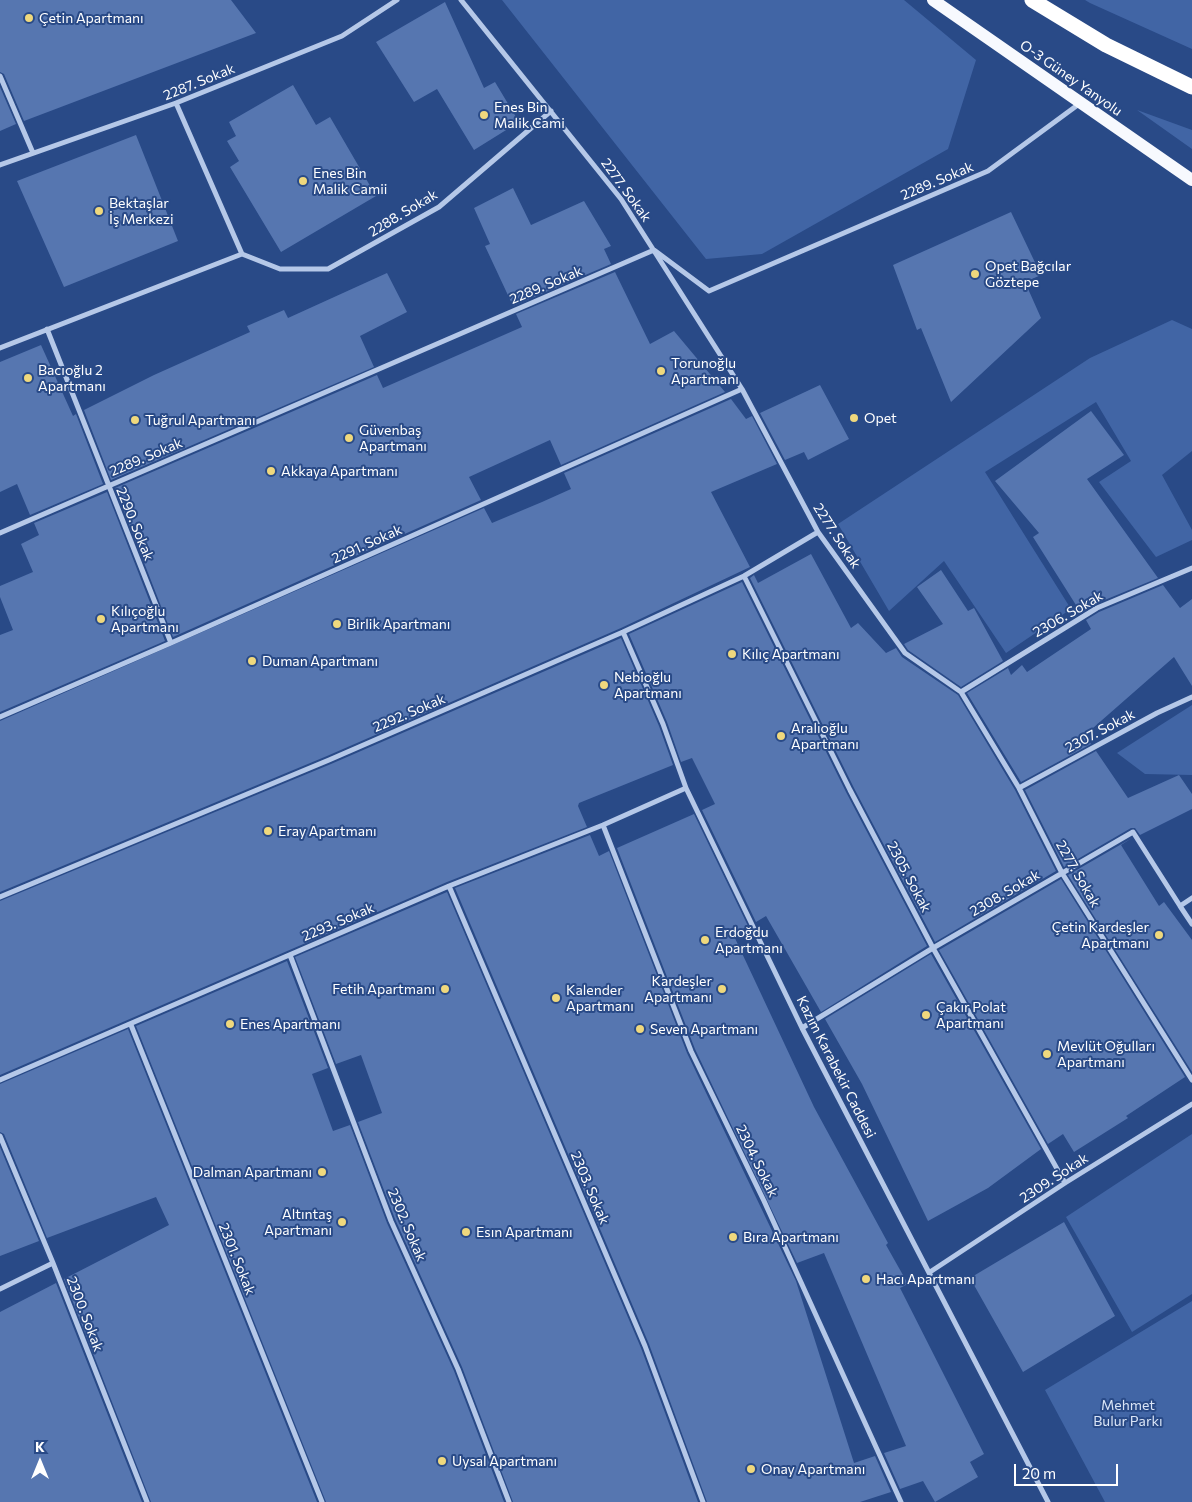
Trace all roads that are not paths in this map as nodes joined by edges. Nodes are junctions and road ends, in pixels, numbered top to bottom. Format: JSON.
{"nodes":[{"id":1,"x":397,"y":0,"type":"edge"},
{"id":2,"x":462,"y":0,"type":"edge"},
{"id":3,"x":933,"y":0,"type":"edge"},
{"id":4,"x":1032,"y":0,"type":"edge"},
{"id":5,"x":0,"y":76,"type":"edge"},
{"id":6,"x":1192,"y":87,"type":"edge"},
{"id":7,"x":176,"y":103,"type":"junction"},
{"id":8,"x":1080,"y":103,"type":"junction"},
{"id":9,"x":550,"y":111,"type":"junction"},
{"id":10,"x":33,"y":153,"type":"junction"},
{"id":11,"x":0,"y":165,"type":"edge"},
{"id":12,"x":1192,"y":180,"type":"edge"},
{"id":13,"x":654,"y":250,"type":"junction"},
{"id":14,"x":242,"y":254,"type":"junction"},
{"id":15,"x":47,"y":328,"type":"junction"},
{"id":16,"x":0,"y":348,"type":"edge"},
{"id":17,"x":742,"y":389,"type":"junction"},
{"id":18,"x":107,"y":486,"type":"junction"},
{"id":19,"x":818,"y":532,"type":"junction"},
{"id":20,"x":0,"y":533,"type":"edge"},
{"id":21,"x":1192,"y":568,"type":"edge"},
{"id":22,"x":744,"y":576,"type":"junction"},
{"id":23,"x":623,"y":632,"type":"junction"},
{"id":24,"x":171,"y":643,"type":"junction"},
{"id":25,"x":961,"y":692,"type":"junction"},
{"id":26,"x":1192,"y":697,"type":"edge"},
{"id":27,"x":0,"y":717,"type":"edge"},
{"id":28,"x":686,"y":788,"type":"junction"},
{"id":29,"x":1019,"y":788,"type":"junction"},
{"id":30,"x":603,"y":825,"type":"junction"},
{"id":31,"x":1062,"y":872,"type":"junction"},
{"id":32,"x":449,"y":886,"type":"junction"},
{"id":33,"x":0,"y":897,"type":"edge"},
{"id":34,"x":1192,"y":898,"type":"edge"},
{"id":35,"x":1180,"y":906,"type":"junction"},
{"id":36,"x":1192,"y":924,"type":"edge"},
{"id":37,"x":933,"y":948,"type":"junction"},
{"id":38,"x":290,"y":955,"type":"junction"},
{"id":39,"x":131,"y":1025,"type":"junction"},
{"id":40,"x":802,"y":1028,"type":"junction"},
{"id":41,"x":0,"y":1080,"type":"edge"},
{"id":42,"x":1192,"y":1080,"type":"edge"},
{"id":43,"x":1192,"y":1104,"type":"edge"},
{"id":44,"x":0,"y":1136,"type":"edge"},
{"id":45,"x":1065,"y":1183,"type":"junction"},
{"id":46,"x":53,"y":1263,"type":"junction"},
{"id":47,"x":930,"y":1272,"type":"junction"},
{"id":48,"x":0,"y":1289,"type":"edge"},
{"id":49,"x":147,"y":1502,"type":"edge"},
{"id":50,"x":322,"y":1502,"type":"edge"},
{"id":51,"x":509,"y":1502,"type":"edge"},
{"id":52,"x":703,"y":1502,"type":"edge"},
{"id":53,"x":901,"y":1502,"type":"edge"},
{"id":54,"x":1048,"y":1502,"type":"edge"}],
"edges":[{"from":1,"to":7,"type":"street","name":"2287. Sokak"},
{"from":2,"to":9,"type":"street","name":"2277. Sokak"},
{"from":3,"to":8,"type":"main road","name":"O-3 Güney Yanyolu"},
{"from":4,"to":6,"type":"highway"},
{"from":5,"to":10,"type":"street"},
{"from":7,"to":10,"type":"street","name":"2287. Sokak"},
{"from":7,"to":14,"type":"street"},
{"from":8,"to":12,"type":"main road","name":"O-3 Güney Yanyolu"},
{"from":8,"to":13,"type":"street","name":"2289. Sokak"},
{"from":9,"to":13,"type":"street","name":"2277. Sokak"},
{"from":9,"to":14,"type":"street","name":"2288. Sokak"},
{"from":10,"to":11,"type":"street","name":"2287. Sokak"},
{"from":13,"to":17,"type":"street","name":"2277. Sokak"},
{"from":13,"to":18,"type":"street","name":"2289. Sokak"},
{"from":14,"to":15,"type":"street"},
{"from":15,"to":16,"type":"street"},
{"from":15,"to":18,"type":"street","name":"2290. Sokak"},
{"from":17,"to":19,"type":"street","name":"2277. Sokak"},
{"from":17,"to":24,"type":"street","name":"2291. Sokak"},
{"from":18,"to":20,"type":"street","name":"2289. Sokak"},
{"from":18,"to":24,"type":"street","name":"2290. Sokak"},
{"from":19,"to":22,"type":"street","name":"2292. Sokak"},
{"from":19,"to":25,"type":"street","name":"2277. Sokak"},
{"from":21,"to":25,"type":"street","name":"2306. Sokak"},
{"from":22,"to":23,"type":"street","name":"2292. Sokak"},
{"from":22,"to":37,"type":"street","name":"2305. Sokak"},
{"from":23,"to":28,"type":"street","name":"Kazım Karabekir Caddesi"},
{"from":23,"to":33,"type":"street","name":"2292. Sokak"},
{"from":24,"to":27,"type":"street","name":"2291. Sokak"},
{"from":25,"to":29,"type":"street","name":"2277. Sokak"},
{"from":26,"to":29,"type":"street","name":"2307. Sokak"},
{"from":28,"to":30,"type":"street","name":"2293. Sokak"},
{"from":28,"to":40,"type":"street","name":"Kazım Karabekir Caddesi"},
{"from":29,"to":31,"type":"street","name":"2277. Sokak"},
{"from":30,"to":32,"type":"street","name":"2293. Sokak"},
{"from":30,"to":53,"type":"street","name":"2304. Sokak"},
{"from":31,"to":35,"type":"street","name":"2308. Sokak"},
{"from":31,"to":37,"type":"street","name":"2308. Sokak"},
{"from":31,"to":42,"type":"street","name":"2277. Sokak"},
{"from":32,"to":38,"type":"street","name":"2293. Sokak"},
{"from":32,"to":52,"type":"street","name":"2303. Sokak"},
{"from":34,"to":35,"type":"street"},
{"from":35,"to":36,"type":"street"},
{"from":37,"to":40,"type":"street","name":"2308. Sokak"},
{"from":37,"to":45,"type":"street","name":"2305. Sokak"},
{"from":38,"to":39,"type":"street","name":"2293. Sokak"},
{"from":38,"to":51,"type":"street","name":"2302. Sokak"},
{"from":39,"to":41,"type":"street","name":"2293. Sokak"},
{"from":39,"to":50,"type":"street","name":"2301. Sokak"},
{"from":40,"to":47,"type":"street","name":"Kazım Karabekir Caddesi"},
{"from":43,"to":45,"type":"street","name":"2309. Sokak"},
{"from":44,"to":46,"type":"street","name":"2300. Sokak"},
{"from":45,"to":47,"type":"street","name":"2309. Sokak"},
{"from":46,"to":48,"type":"street"},
{"from":46,"to":49,"type":"street","name":"2300. Sokak"},
{"from":47,"to":54,"type":"street","name":"Kazım Karabekir Caddesi"}]}
